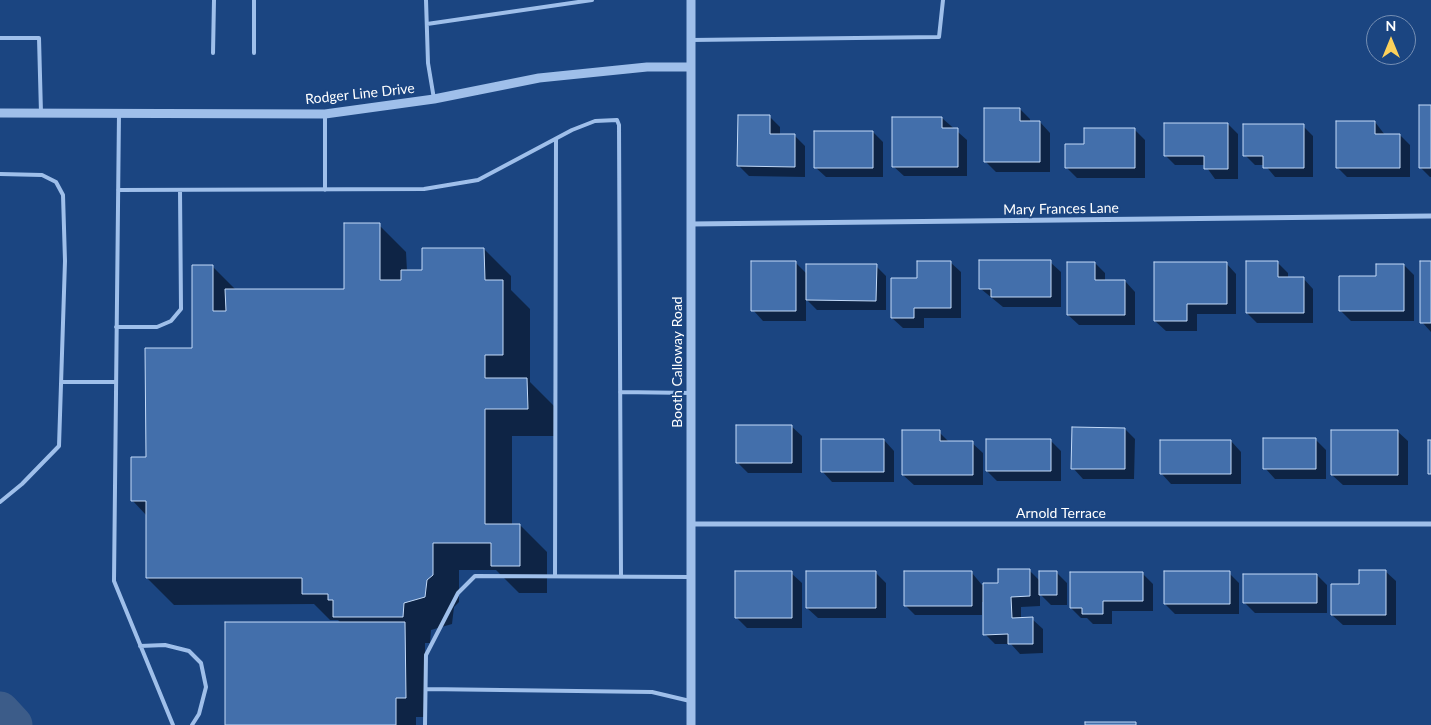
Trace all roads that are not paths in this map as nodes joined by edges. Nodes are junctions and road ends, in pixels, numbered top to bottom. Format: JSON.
{"nodes":[{"id":1,"x":214,"y":0,"type":"edge"},
{"id":2,"x":254,"y":0,"type":"edge"},
{"id":3,"x":426,"y":0,"type":"edge"},
{"id":4,"x":592,"y":0,"type":"edge"},
{"id":5,"x":691,"y":0,"type":"edge"},
{"id":6,"x":943,"y":0,"type":"edge"},
{"id":7,"x":426,"y":24,"type":"junction"},
{"id":8,"x":0,"y":38,"type":"edge"},
{"id":9,"x":691,"y":40,"type":"junction"},
{"id":10,"x":214,"y":53,"type":"dead end"},
{"id":11,"x":254,"y":53,"type":"dead end"},
{"id":12,"x":690,"y":67,"type":"junction"},
{"id":13,"x":434,"y":99,"type":"junction"},
{"id":14,"x":119,"y":113,"type":"junction"},
{"id":15,"x":0,"y":114,"type":"edge"},
{"id":16,"x":41,"y":114,"type":"junction"},
{"id":17,"x":325,"y":114,"type":"junction"},
{"id":18,"x":556,"y":138,"type":"junction"},
{"id":19,"x":0,"y":174,"type":"edge"},
{"id":20,"x":118,"y":190,"type":"junction"},
{"id":21,"x":180,"y":190,"type":"junction"},
{"id":22,"x":325,"y":190,"type":"junction"},
{"id":23,"x":1431,"y":216,"type":"edge"},
{"id":24,"x":691,"y":224,"type":"junction"},
{"id":25,"x":116,"y":327,"type":"junction"},
{"id":26,"x":62,"y":382,"type":"junction"},
{"id":27,"x":116,"y":382,"type":"junction"},
{"id":28,"x":620,"y":392,"type":"junction"},
{"id":29,"x":691,"y":393,"type":"junction"},
{"id":30,"x":0,"y":502,"type":"edge"},
{"id":31,"x":691,"y":524,"type":"junction"},
{"id":32,"x":1431,"y":524,"type":"edge"},
{"id":33,"x":555,"y":576,"type":"junction"},
{"id":34,"x":621,"y":576,"type":"junction"},
{"id":35,"x":691,"y":577,"type":"junction"},
{"id":36,"x":140,"y":646,"type":"junction"},
{"id":37,"x":426,"y":689,"type":"junction"},
{"id":38,"x":691,"y":701,"type":"junction"},
{"id":39,"x":173,"y":725,"type":"edge"},
{"id":40,"x":192,"y":725,"type":"edge"},
{"id":41,"x":425,"y":725,"type":"edge"},
{"id":42,"x":691,"y":725,"type":"edge"}],
"edges":[{"from":1,"to":10,"type":"lane"},
{"from":2,"to":11,"type":"lane"},
{"from":3,"to":7,"type":"lane"},
{"from":4,"to":7,"type":"lane"},
{"from":5,"to":9,"type":"street","name":"Booth Calloway Road"},
{"from":6,"to":9,"type":"lane"},
{"from":7,"to":13,"type":"lane"},
{"from":8,"to":16,"type":"lane"},
{"from":9,"to":12,"type":"street","name":"Booth Calloway Road"},
{"from":12,"to":13,"type":"street","name":"Rodger Line Drive"},
{"from":12,"to":24,"type":"street","name":"Booth Calloway Road"},
{"from":13,"to":17,"type":"street","name":"Rodger Line Drive"},
{"from":14,"to":16,"type":"street","name":"Rodger Line Drive"},
{"from":14,"to":17,"type":"street","name":"Rodger Line Drive"},
{"from":14,"to":20,"type":"lane"},
{"from":15,"to":16,"type":"street","name":"Rodger Line Drive"},
{"from":17,"to":22,"type":"lane"},
{"from":18,"to":22,"type":"lane"},
{"from":18,"to":28,"type":"lane"},
{"from":18,"to":33,"type":"lane"},
{"from":19,"to":26,"type":"lane"},
{"from":20,"to":21,"type":"lane"},
{"from":20,"to":25,"type":"lane"},
{"from":21,"to":22,"type":"lane"},
{"from":21,"to":25,"type":"lane"},
{"from":23,"to":24,"type":"street","name":"Mary Frances Lane"},
{"from":24,"to":29,"type":"street","name":"Booth Calloway Road"},
{"from":25,"to":27,"type":"lane"},
{"from":26,"to":27,"type":"lane"},
{"from":26,"to":30,"type":"lane"},
{"from":27,"to":36,"type":"lane"},
{"from":28,"to":29,"type":"lane"},
{"from":28,"to":34,"type":"lane"},
{"from":29,"to":31,"type":"street","name":"Booth Calloway Road"},
{"from":31,"to":32,"type":"street","name":"Arnold Terrace"},
{"from":31,"to":35,"type":"street","name":"Booth Calloway Road"},
{"from":33,"to":34,"type":"lane"},
{"from":33,"to":37,"type":"lane"},
{"from":34,"to":35,"type":"lane"},
{"from":35,"to":38,"type":"street","name":"Booth Calloway Road"},
{"from":36,"to":39,"type":"lane"},
{"from":36,"to":40,"type":"lane"},
{"from":37,"to":38,"type":"lane"},
{"from":37,"to":41,"type":"lane"},
{"from":38,"to":42,"type":"street","name":"Booth Calloway Road"}]}
